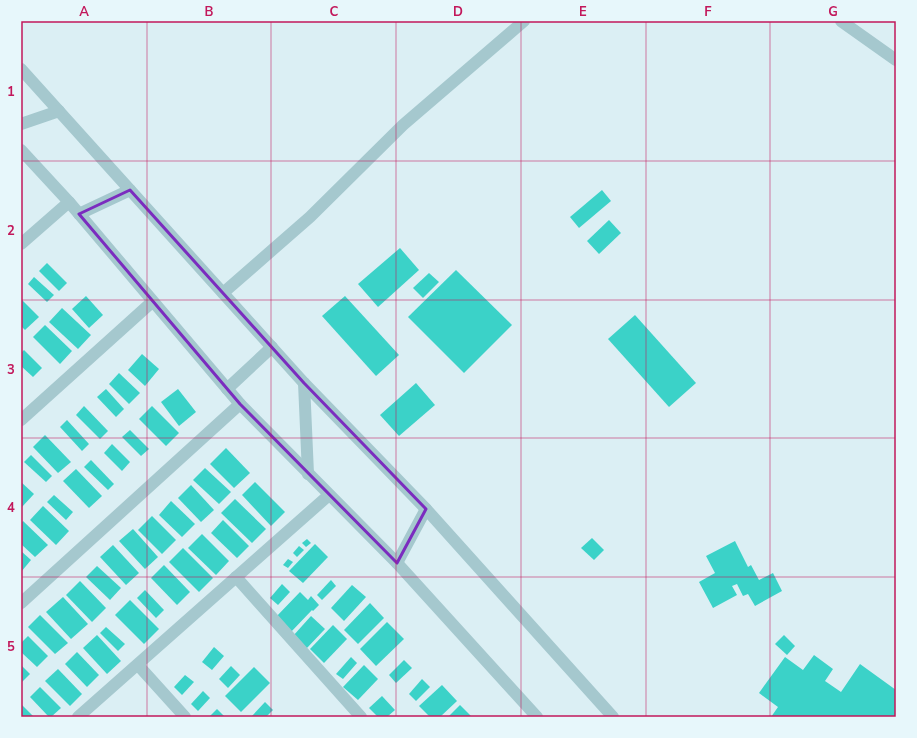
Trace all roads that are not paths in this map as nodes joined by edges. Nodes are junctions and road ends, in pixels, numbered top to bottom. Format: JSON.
{"nodes":[{"id":1,"x":524,"y":21,"type":"edge"},
{"id":2,"x":841,"y":21,"type":"edge"},
{"id":3,"x":896,"y":60,"type":"edge"},
{"id":4,"x":21,"y":69,"type":"edge"},
{"id":5,"x":59,"y":111,"type":"junction"},
{"id":6,"x":21,"y":124,"type":"edge"},
{"id":7,"x":21,"y":150,"type":"edge"},
{"id":8,"x":130,"y":190,"type":"junction"},
{"id":9,"x":69,"y":202,"type":"junction"},
{"id":10,"x":79,"y":214,"type":"junction"},
{"id":11,"x":21,"y":244,"type":"edge"},
{"id":12,"x":223,"y":293,"type":"junction"},
{"id":13,"x":152,"y":302,"type":"junction"},
{"id":14,"x":272,"y":347,"type":"junction"},
{"id":15,"x":304,"y":383,"type":"junction"},
{"id":16,"x":227,"y":389,"type":"junction"},
{"id":17,"x":240,"y":404,"type":"junction"},
{"id":18,"x":21,"y":420,"type":"edge"},
{"id":19,"x":308,"y":474,"type":"junction"},
{"id":20,"x":329,"y":495,"type":"junction"},
{"id":21,"x":426,"y":509,"type":"junction"},
{"id":22,"x":397,"y":563,"type":"junction"},
{"id":23,"x":236,"y":577,"type":"junction"},
{"id":24,"x":21,"y":603,"type":"edge"},
{"id":25,"x":138,"y":665,"type":"junction"},
{"id":26,"x":78,"y":717,"type":"edge"},
{"id":27,"x":185,"y":717,"type":"edge"},
{"id":28,"x":361,"y":717,"type":"edge"},
{"id":29,"x":537,"y":717,"type":"edge"},
{"id":30,"x":613,"y":717,"type":"edge"}],
"edges":[{"from":1,"to":12,"type":"street"},
{"from":2,"to":3,"type":"street"},
{"from":4,"to":5,"type":"street"},
{"from":5,"to":6,"type":"street"},
{"from":5,"to":8,"type":"street"},
{"from":7,"to":9,"type":"street"},
{"from":8,"to":10,"type":"street"},
{"from":8,"to":12,"type":"street"},
{"from":9,"to":10,"type":"street"},
{"from":9,"to":11,"type":"street"},
{"from":10,"to":13,"type":"street"},
{"from":12,"to":14,"type":"street"},
{"from":13,"to":16,"type":"street"},
{"from":13,"to":18,"type":"street"},
{"from":14,"to":15,"type":"street"},
{"from":14,"to":16,"type":"street"},
{"from":15,"to":19,"type":"street"},
{"from":15,"to":21,"type":"street"},
{"from":16,"to":17,"type":"street"},
{"from":17,"to":19,"type":"street"},
{"from":17,"to":24,"type":"street"},
{"from":19,"to":20,"type":"street"},
{"from":20,"to":22,"type":"street"},
{"from":20,"to":23,"type":"street"},
{"from":21,"to":22,"type":"street"},
{"from":21,"to":30,"type":"street"},
{"from":22,"to":29,"type":"street"},
{"from":23,"to":25,"type":"street"},
{"from":23,"to":28,"type":"street"},
{"from":25,"to":26,"type":"street"},
{"from":25,"to":27,"type":"street"}]}
